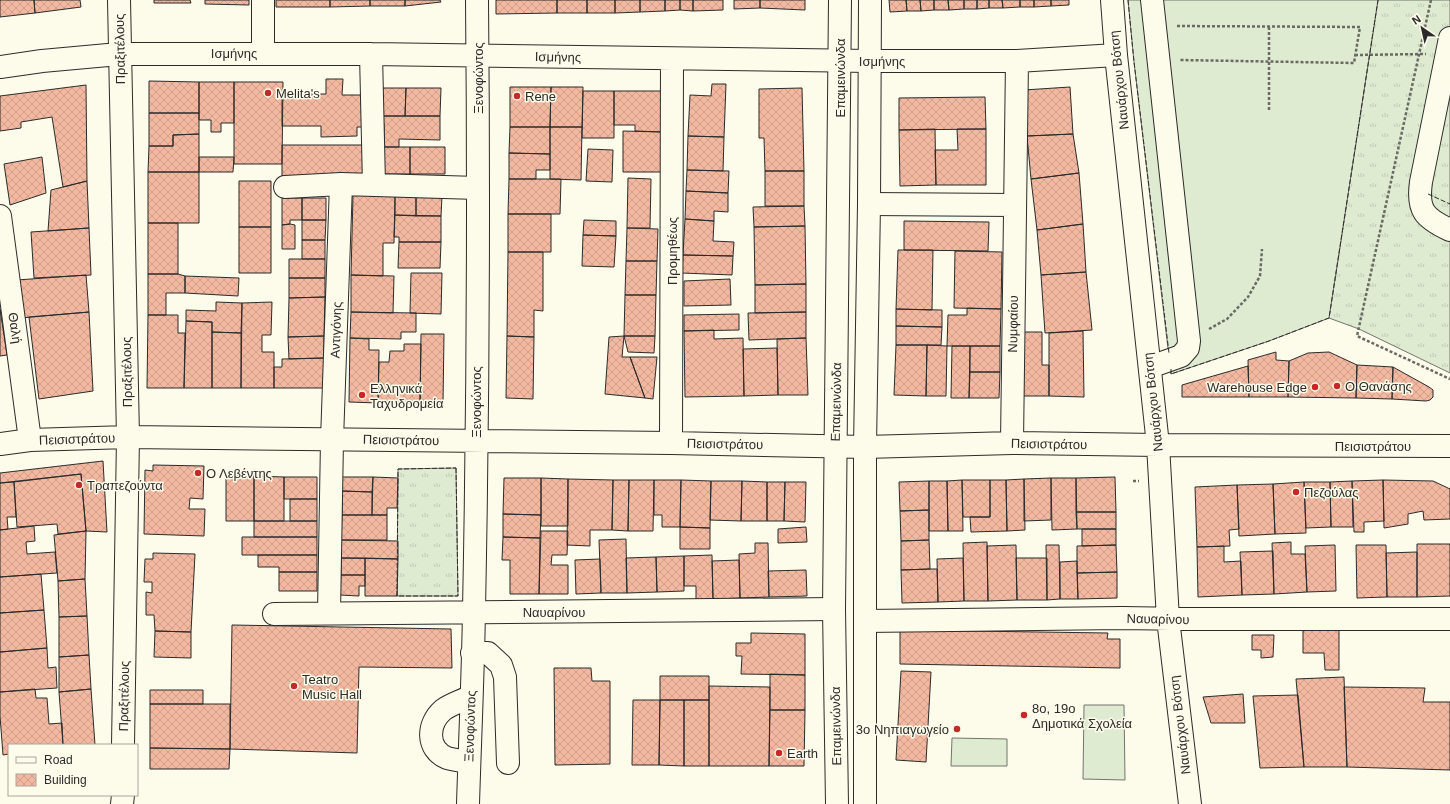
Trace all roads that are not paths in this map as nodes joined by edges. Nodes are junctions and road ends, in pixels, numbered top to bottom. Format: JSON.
{"nodes":[{"id":1,"x":119,"y":0,"type":"edge"},
{"id":2,"x":263,"y":0,"type":"edge"},
{"id":3,"x":477,"y":0,"type":"edge"},
{"id":4,"x":840,"y":0,"type":"edge"},
{"id":5,"x":870,"y":0,"type":"edge"},
{"id":6,"x":1112,"y":0,"type":"edge"},
{"id":7,"x":1152,"y":0,"type":"edge"},
{"id":8,"x":1449,"y":46,"type":"edge"},
{"id":9,"x":263,"y":53,"type":"junction"},
{"id":10,"x":119,"y":54,"type":"junction"},
{"id":11,"x":371,"y":54,"type":"junction"},
{"id":12,"x":1116,"y":55,"type":"junction"},
{"id":13,"x":478,"y":56,"type":"junction"},
{"id":14,"x":672,"y":58,"type":"junction"},
{"id":15,"x":841,"y":61,"type":"junction"},
{"id":16,"x":870,"y":61,"type":"junction"},
{"id":17,"x":1017,"y":61,"type":"junction"},
{"id":18,"x":0,"y":67,"type":"edge"},
{"id":19,"x":341,"y":184,"type":"junction"},
{"id":20,"x":374,"y":185,"type":"junction"},
{"id":21,"x":285,"y":187,"type":"dead end"},
{"id":22,"x":478,"y":188,"type":"junction"},
{"id":23,"x":869,"y":204,"type":"junction"},
{"id":24,"x":1014,"y":205,"type":"junction"},
{"id":25,"x":0,"y":216,"type":"edge"},
{"id":26,"x":1450,"y":230,"type":"edge"},
{"id":27,"x":1160,"y":364,"type":"junction"},
{"id":28,"x":128,"y":437,"type":"junction"},
{"id":29,"x":30,"y":440,"type":"junction"},
{"id":30,"x":332,"y":440,"type":"junction"},
{"id":31,"x":476,"y":441,"type":"junction"},
{"id":32,"x":671,"y":443,"type":"junction"},
{"id":33,"x":1012,"y":443,"type":"junction"},
{"id":34,"x":0,"y":444,"type":"edge"},
{"id":35,"x":1158,"y":445,"type":"junction"},
{"id":36,"x":835,"y":446,"type":"junction"},
{"id":37,"x":1450,"y":446,"type":"edge"},
{"id":38,"x":865,"y":447,"type":"junction"},
{"id":39,"x":834,"y":609,"type":"junction"},
{"id":40,"x":474,"y":612,"type":"junction"},
{"id":41,"x":329,"y":613,"type":"junction"},
{"id":42,"x":274,"y":614,"type":"dead end"},
{"id":43,"x":1168,"y":619,"type":"junction"},
{"id":44,"x":1450,"y":619,"type":"edge"},
{"id":45,"x":865,"y":621,"type":"junction"},
{"id":46,"x":472,"y":653,"type":"junction"},
{"id":47,"x":471,"y":696,"type":"junction"},
{"id":48,"x":123,"y":744,"type":"edge"},
{"id":49,"x":469,"y":762,"type":"junction"},
{"id":50,"x":508,"y":762,"type":"dead end"},
{"id":51,"x":468,"y":804,"type":"edge"},
{"id":52,"x":837,"y":804,"type":"edge"},
{"id":53,"x":865,"y":804,"type":"edge"},
{"id":54,"x":1190,"y":804,"type":"edge"}],
"edges":[{"from":1,"to":10,"type":"street","name":"Πραξιτέλους"},
{"from":2,"to":9,"type":"street"},
{"from":3,"to":13,"type":"street","name":"Ξενοφώντος"},
{"from":4,"to":15,"type":"street","name":"Επαμεινώνδα"},
{"from":5,"to":16,"type":"street"},
{"from":6,"to":12,"type":"street","name":"Ναυάρχου Βότση"},
{"from":7,"to":27,"type":"street"},
{"from":8,"to":26,"type":"street"},
{"from":9,"to":10,"type":"street","name":"Ισμήνης"},
{"from":9,"to":11,"type":"street","name":"Ισμήνης"},
{"from":10,"to":18,"type":"street","name":"Ισμήνης"},
{"from":10,"to":28,"type":"street","name":"Πραξιτέλους"},
{"from":11,"to":13,"type":"street","name":"Ισμήνης"},
{"from":11,"to":20,"type":"street"},
{"from":12,"to":17,"type":"street","name":"Ισμήνης"},
{"from":12,"to":27,"type":"street","name":"Ναυάρχου Βότση"},
{"from":13,"to":14,"type":"street","name":"Ισμήνης"},
{"from":13,"to":22,"type":"street","name":"Ξενοφώντος"},
{"from":14,"to":15,"type":"street","name":"Ισμήνης"},
{"from":14,"to":32,"type":"street","name":"Προμηθέως"},
{"from":15,"to":16,"type":"street","name":"Ισμήνης"},
{"from":15,"to":36,"type":"street","name":"Επαμεινώνδα"},
{"from":16,"to":17,"type":"street","name":"Ισμήνης"},
{"from":16,"to":23,"type":"street"},
{"from":17,"to":24,"type":"street","name":"Νυμφαίου"},
{"from":19,"to":20,"type":"street"},
{"from":19,"to":21,"type":"street"},
{"from":19,"to":30,"type":"street","name":"Αντιγόνης"},
{"from":20,"to":22,"type":"street"},
{"from":22,"to":31,"type":"street","name":"Ξενοφώντος"},
{"from":23,"to":24,"type":"street"},
{"from":23,"to":38,"type":"street"},
{"from":24,"to":33,"type":"street","name":"Νυμφαίου"},
{"from":25,"to":29,"type":"street","name":"Θαλή"},
{"from":27,"to":35,"type":"street","name":"Ναυάρχου Βότση"},
{"from":28,"to":29,"type":"street","name":"Πεισιστράτου"},
{"from":28,"to":30,"type":"street","name":"Πεισιστράτου"},
{"from":28,"to":48,"type":"street","name":"Πραξιτέλους"},
{"from":29,"to":34,"type":"street","name":"Πεισιστράτου"},
{"from":30,"to":31,"type":"street","name":"Πεισιστράτου"},
{"from":30,"to":41,"type":"street","name":"Αντιγόνης"},
{"from":31,"to":32,"type":"street","name":"Πεισιστράτου"},
{"from":31,"to":40,"type":"street","name":"Ξενοφώντος"},
{"from":32,"to":36,"type":"street","name":"Πεισιστράτου"},
{"from":33,"to":35,"type":"street","name":"Πεισιστράτου"},
{"from":33,"to":38,"type":"street","name":"Πεισιστράτου"},
{"from":35,"to":37,"type":"street","name":"Πεισιστράτου"},
{"from":35,"to":43,"type":"street","name":"Ναυάρχου Βότση"},
{"from":36,"to":38,"type":"street","name":"Πεισιστράτου"},
{"from":36,"to":39,"type":"street","name":"Επαμεινώνδα"},
{"from":38,"to":45,"type":"street"},
{"from":39,"to":40,"type":"street","name":"Ναυαρίνου"},
{"from":39,"to":52,"type":"street","name":"Επαμεινώνδα"},
{"from":40,"to":41,"type":"street","name":"Ναυαρίνου"},
{"from":40,"to":46,"type":"street","name":"Ξενοφώντος"},
{"from":41,"to":42,"type":"street","name":"Ναυαρίνου"},
{"from":43,"to":44,"type":"street","name":"Ναυαρίνου"},
{"from":43,"to":45,"type":"street","name":"Ναυαρίνου"},
{"from":43,"to":54,"type":"street","name":"Ναυάρχου Βότση"},
{"from":45,"to":53,"type":"street"},
{"from":46,"to":47,"type":"street","name":"Ξενοφώντος"},
{"from":46,"to":50,"type":"street"},
{"from":47,"to":49,"type":"street","name":"Ξενοφώντος"},
{"from":47,"to":49,"type":"street"},
{"from":49,"to":51,"type":"street","name":"Ξενοφώντος"}]}
